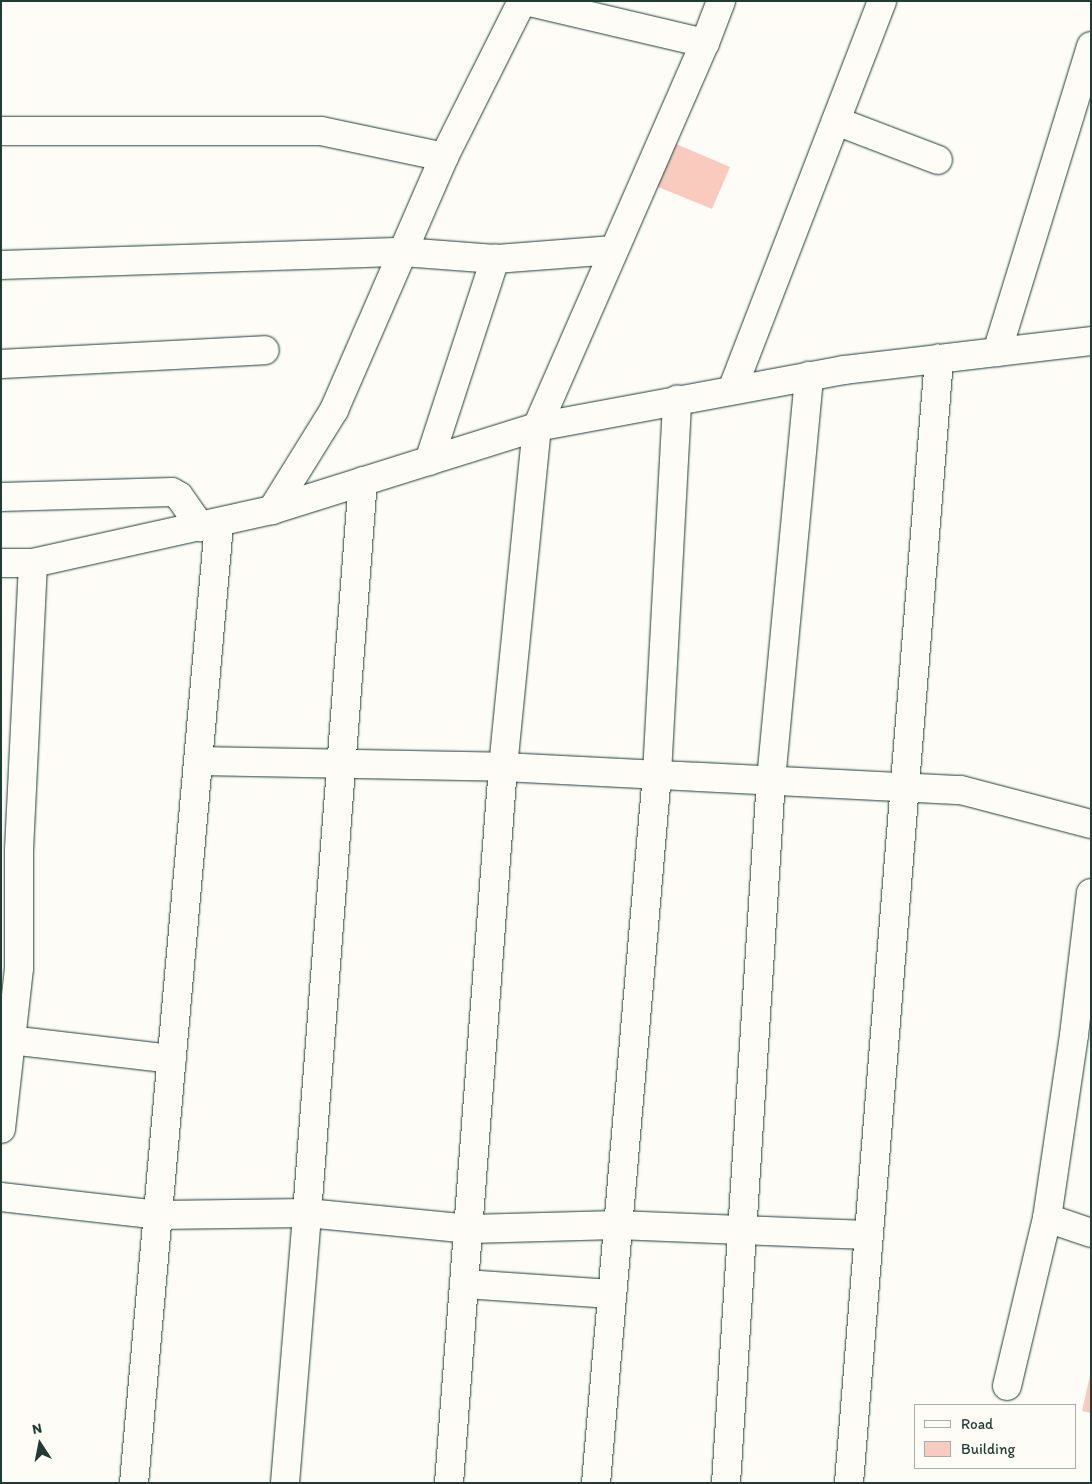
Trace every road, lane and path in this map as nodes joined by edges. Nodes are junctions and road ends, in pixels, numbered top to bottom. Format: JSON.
{"nodes":[{"id":1,"x":522,"y":1,"type":"edge"},
{"id":2,"x":526,"y":1,"type":"edge"},
{"id":3,"x":721,"y":1,"type":"edge"},
{"id":4,"x":882,"y":1,"type":"edge"},
{"id":5,"x":705,"y":43,"type":"junction"},
{"id":6,"x":1091,"y":46,"type":"edge"},
{"id":7,"x":836,"y":121,"type":"junction"},
{"id":8,"x":1,"y":131,"type":"edge"},
{"id":9,"x":444,"y":157,"type":"junction"},
{"id":10,"x":938,"y":160,"type":"dead end"},
{"id":11,"x":614,"y":250,"type":"junction"},
{"id":12,"x":403,"y":252,"type":"junction"},
{"id":13,"x":495,"y":259,"type":"junction"},
{"id":14,"x":1,"y":265,"type":"edge"},
{"id":15,"x":1091,"y":341,"type":"edge"},
{"id":16,"x":265,"y":350,"type":"dead end"},
{"id":17,"x":997,"y":352,"type":"junction"},
{"id":18,"x":938,"y":359,"type":"junction"},
{"id":19,"x":1,"y":364,"type":"edge"},
{"id":20,"x":809,"y":376,"type":"junction"},
{"id":21,"x":732,"y":390,"type":"junction"},
{"id":22,"x":677,"y":400,"type":"junction"},
{"id":23,"x":537,"y":427,"type":"junction"},
{"id":24,"x":429,"y":461,"type":"junction"},
{"id":25,"x":363,"y":481,"type":"junction"},
{"id":26,"x":1,"y":497,"type":"edge"},
{"id":27,"x":272,"y":510,"type":"junction"},
{"id":28,"x":210,"y":525,"type":"junction"},
{"id":29,"x":1,"y":563,"type":"edge"},
{"id":30,"x":33,"y":563,"type":"junction"},
{"id":31,"x":198,"y":761,"type":"junction"},
{"id":32,"x":341,"y":763,"type":"junction"},
{"id":33,"x":503,"y":767,"type":"junction"},
{"id":34,"x":657,"y":774,"type":"junction"},
{"id":35,"x":770,"y":780,"type":"junction"},
{"id":36,"x":904,"y":787,"type":"junction"},
{"id":37,"x":1091,"y":824,"type":"edge"},
{"id":38,"x":1091,"y":894,"type":"edge"},
{"id":39,"x":1,"y":896,"type":"edge"},
{"id":40,"x":19,"y":968,"type":"junction"},
{"id":41,"x":1084,"y":1008,"type":"edge"},
{"id":42,"x":5,"y":1039,"type":"edge"},
{"id":43,"x":172,"y":1058,"type":"junction"},
{"id":44,"x":1,"y":1129,"type":"edge"},
{"id":45,"x":1,"y":1197,"type":"edge"},
{"id":46,"x":307,"y":1213,"type":"junction"},
{"id":47,"x":158,"y":1215,"type":"junction"},
{"id":48,"x":1047,"y":1218,"type":"junction"},
{"id":49,"x":617,"y":1225,"type":"junction"},
{"id":50,"x":742,"y":1228,"type":"junction"},
{"id":51,"x":470,"y":1229,"type":"junction"},
{"id":52,"x":1091,"y":1233,"type":"edge"},
{"id":53,"x":869,"y":1235,"type":"junction"},
{"id":54,"x":464,"y":1284,"type":"junction"},
{"id":55,"x":612,"y":1294,"type":"junction"},
{"id":56,"x":1007,"y":1386,"type":"dead end"},
{"id":57,"x":134,"y":1483,"type":"edge"},
{"id":58,"x":286,"y":1483,"type":"edge"},
{"id":59,"x":449,"y":1483,"type":"edge"},
{"id":60,"x":596,"y":1483,"type":"edge"},
{"id":61,"x":726,"y":1483,"type":"edge"},
{"id":62,"x":849,"y":1483,"type":"edge"}],
"edges":[{"from":1,"to":9,"type":"street"},
{"from":2,"to":5,"type":"street"},
{"from":3,"to":5,"type":"street"},
{"from":4,"to":7,"type":"street"},
{"from":5,"to":11,"type":"street"},
{"from":6,"to":17,"type":"street"},
{"from":7,"to":10,"type":"street"},
{"from":7,"to":21,"type":"street"},
{"from":8,"to":9,"type":"street"},
{"from":9,"to":12,"type":"street"},
{"from":11,"to":13,"type":"street"},
{"from":11,"to":23,"type":"street"},
{"from":12,"to":13,"type":"street"},
{"from":12,"to":14,"type":"street"},
{"from":12,"to":27,"type":"street"},
{"from":13,"to":24,"type":"street"},
{"from":15,"to":17,"type":"street"},
{"from":16,"to":19,"type":"street"},
{"from":17,"to":18,"type":"street"},
{"from":18,"to":20,"type":"street"},
{"from":18,"to":36,"type":"street"},
{"from":20,"to":21,"type":"street"},
{"from":20,"to":35,"type":"street"},
{"from":21,"to":22,"type":"street"},
{"from":22,"to":23,"type":"street"},
{"from":22,"to":34,"type":"street"},
{"from":23,"to":24,"type":"street"},
{"from":23,"to":33,"type":"street"},
{"from":24,"to":25,"type":"street"},
{"from":25,"to":27,"type":"street"},
{"from":25,"to":32,"type":"street"},
{"from":26,"to":28,"type":"street"},
{"from":27,"to":28,"type":"street"},
{"from":28,"to":30,"type":"street"},
{"from":28,"to":31,"type":"street"},
{"from":29,"to":30,"type":"street"},
{"from":30,"to":40,"type":"street"},
{"from":31,"to":32,"type":"street"},
{"from":31,"to":43,"type":"street"},
{"from":32,"to":33,"type":"street"},
{"from":32,"to":46,"type":"street"},
{"from":33,"to":34,"type":"street"},
{"from":33,"to":51,"type":"street"},
{"from":34,"to":35,"type":"street"},
{"from":34,"to":49,"type":"street"},
{"from":35,"to":36,"type":"street"},
{"from":35,"to":50,"type":"street"},
{"from":36,"to":37,"type":"street"},
{"from":36,"to":53,"type":"street"},
{"from":38,"to":41,"type":"street"},
{"from":39,"to":40,"type":"street"},
{"from":40,"to":42,"type":"street"},
{"from":41,"to":48,"type":"street"},
{"from":42,"to":43,"type":"street"},
{"from":42,"to":44,"type":"street"},
{"from":43,"to":47,"type":"street"},
{"from":45,"to":47,"type":"street"},
{"from":46,"to":47,"type":"street"},
{"from":46,"to":51,"type":"street"},
{"from":46,"to":58,"type":"street"},
{"from":47,"to":57,"type":"street"},
{"from":48,"to":52,"type":"street"},
{"from":48,"to":56,"type":"street"},
{"from":49,"to":50,"type":"street"},
{"from":49,"to":51,"type":"street"},
{"from":49,"to":55,"type":"street"},
{"from":50,"to":53,"type":"street"},
{"from":50,"to":61,"type":"street"},
{"from":51,"to":54,"type":"street"},
{"from":53,"to":62,"type":"street"},
{"from":54,"to":55,"type":"street"},
{"from":54,"to":59,"type":"street"},
{"from":55,"to":60,"type":"street"}]}
